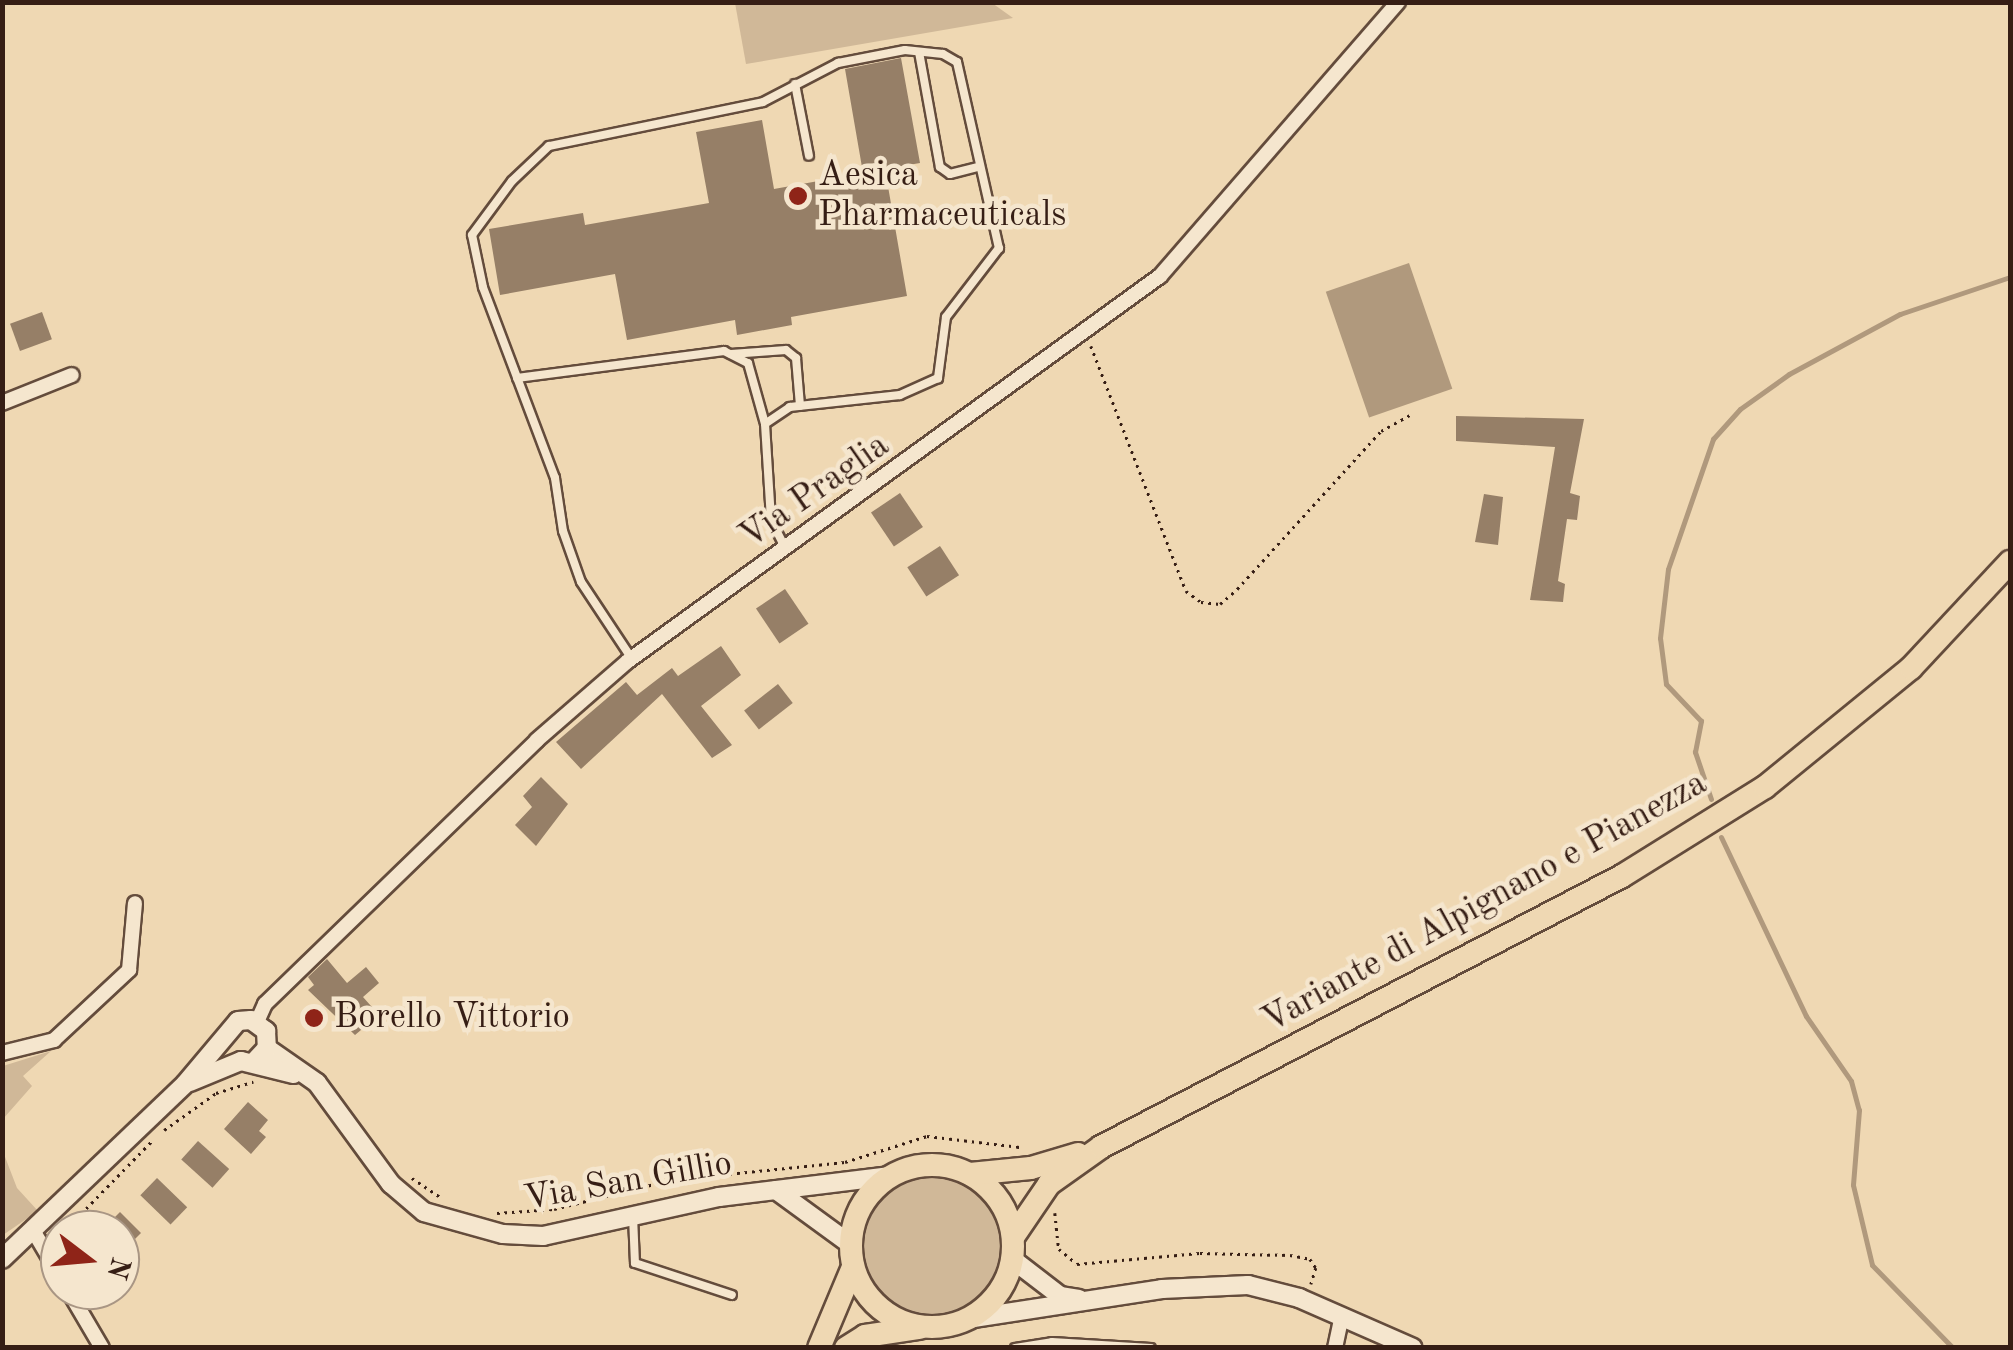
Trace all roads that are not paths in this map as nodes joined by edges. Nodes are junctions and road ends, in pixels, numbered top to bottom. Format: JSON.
{"nodes":[{"id":1,"x":1398,"y":2,"type":"edge"},
{"id":2,"x":918,"y":52,"type":"junction"},
{"id":3,"x":796,"y":84,"type":"junction"},
{"id":4,"x":809,"y":156,"type":"dead end"},
{"id":5,"x":979,"y":167,"type":"junction"},
{"id":6,"x":731,"y":354,"type":"junction"},
{"id":7,"x":72,"y":375,"type":"dead end"},
{"id":8,"x":516,"y":378,"type":"junction"},
{"id":9,"x":2,"y":403,"type":"edge"},
{"id":10,"x":800,"y":406,"type":"junction"},
{"id":11,"x":765,"y":424,"type":"junction"},
{"id":12,"x":785,"y":550,"type":"junction"},
{"id":13,"x":2010,"y":562,"type":"edge"},
{"id":14,"x":632,"y":659,"type":"junction"},
{"id":15,"x":135,"y":904,"type":"dead end"},
{"id":16,"x":258,"y":1022,"type":"junction"},
{"id":17,"x":226,"y":1038,"type":"junction"},
{"id":18,"x":2,"y":1053,"type":"edge"},
{"id":19,"x":254,"y":1056,"type":"junction"},
{"id":20,"x":185,"y":1084,"type":"junction"},
{"id":21,"x":1101,"y":1147,"type":"junction"},
{"id":22,"x":970,"y":1174,"type":"junction"},
{"id":23,"x":889,"y":1176,"type":"junction"},
{"id":24,"x":775,"y":1190,"type":"junction"},
{"id":25,"x":633,"y":1216,"type":"junction"},
{"id":26,"x":34,"y":1232,"type":"junction"},
{"id":27,"x":40,"y":1242,"type":"edge"},
{"id":28,"x":1012,"y":1248,"type":"junction"},
{"id":29,"x":2,"y":1249,"type":"edge"},
{"id":30,"x":851,"y":1256,"type":"junction"},
{"id":31,"x":2,"y":1258,"type":"edge"},
{"id":32,"x":732,"y":1295,"type":"dead end"},
{"id":33,"x":1104,"y":1302,"type":"junction"},
{"id":34,"x":80,"y":1310,"type":"edge"},
{"id":35,"x":1342,"y":1316,"type":"junction"},
{"id":36,"x":967,"y":1320,"type":"junction"},
{"id":37,"x":925,"y":1328,"type":"junction"},
{"id":38,"x":102,"y":1348,"type":"edge"},
{"id":39,"x":818,"y":1348,"type":"edge"},
{"id":40,"x":846,"y":1348,"type":"edge"},
{"id":41,"x":1015,"y":1348,"type":"edge"},
{"id":42,"x":1151,"y":1348,"type":"edge"},
{"id":43,"x":1334,"y":1348,"type":"edge"},
{"id":44,"x":1413,"y":1348,"type":"edge"}],
"edges":[{"from":1,"to":12,"type":"street","name":"Via Praglia"},
{"from":2,"to":3,"type":"lane"},
{"from":2,"to":5,"type":"lane"},
{"from":2,"to":5,"type":"lane"},
{"from":3,"to":4,"type":"lane"},
{"from":3,"to":8,"type":"lane"},
{"from":5,"to":10,"type":"lane"},
{"from":6,"to":8,"type":"lane"},
{"from":6,"to":10,"type":"lane"},
{"from":6,"to":11,"type":"lane"},
{"from":7,"to":9,"type":"street"},
{"from":8,"to":14,"type":"lane"},
{"from":10,"to":11,"type":"lane"},
{"from":11,"to":12,"type":"lane"},
{"from":12,"to":14,"type":"street","name":"Via Praglia"},
{"from":13,"to":21,"type":"main road","name":"Variante di Alpignano e Pianezza"},
{"from":14,"to":16,"type":"street","name":"Via Praglia"},
{"from":15,"to":18,"type":"street"},
{"from":16,"to":17,"type":"street"},
{"from":16,"to":19,"type":"street"},
{"from":17,"to":19,"type":"street"},
{"from":17,"to":20,"type":"street"},
{"from":19,"to":20,"type":"street"},
{"from":19,"to":25,"type":"street","name":"Via San Gillio"},
{"from":20,"to":26,"type":"street"},
{"from":21,"to":22,"type":"main road","name":"Variante di Alpignano e Pianezza"},
{"from":21,"to":28,"type":"main road","name":"Variante di Alpignano e Pianezza"},
{"from":22,"to":23,"type":"main road","name":"Variante di Alpignano e Pianezza"},
{"from":22,"to":28,"type":"main road"},
{"from":23,"to":24,"type":"street","name":"Via San Gillio"},
{"from":23,"to":30,"type":"main road"},
{"from":24,"to":25,"type":"street","name":"Via San Gillio"},
{"from":24,"to":30,"type":"street","name":"Via San Gillio"},
{"from":25,"to":32,"type":"lane"},
{"from":26,"to":27,"type":"street"},
{"from":26,"to":29,"type":"street"},
{"from":26,"to":31,"type":"street"},
{"from":28,"to":33,"type":"street"},
{"from":28,"to":36,"type":"main road","name":"Variante di Alpignano e Pianezza"},
{"from":30,"to":37,"type":"main road"},
{"from":30,"to":39,"type":"main road"},
{"from":33,"to":35,"type":"street"},
{"from":33,"to":36,"type":"street"},
{"from":34,"to":38,"type":"street"},
{"from":35,"to":43,"type":"street"},
{"from":35,"to":44,"type":"street"},
{"from":36,"to":37,"type":"main road"},
{"from":37,"to":40,"type":"main road"},
{"from":41,"to":42,"type":"lane"}]}
